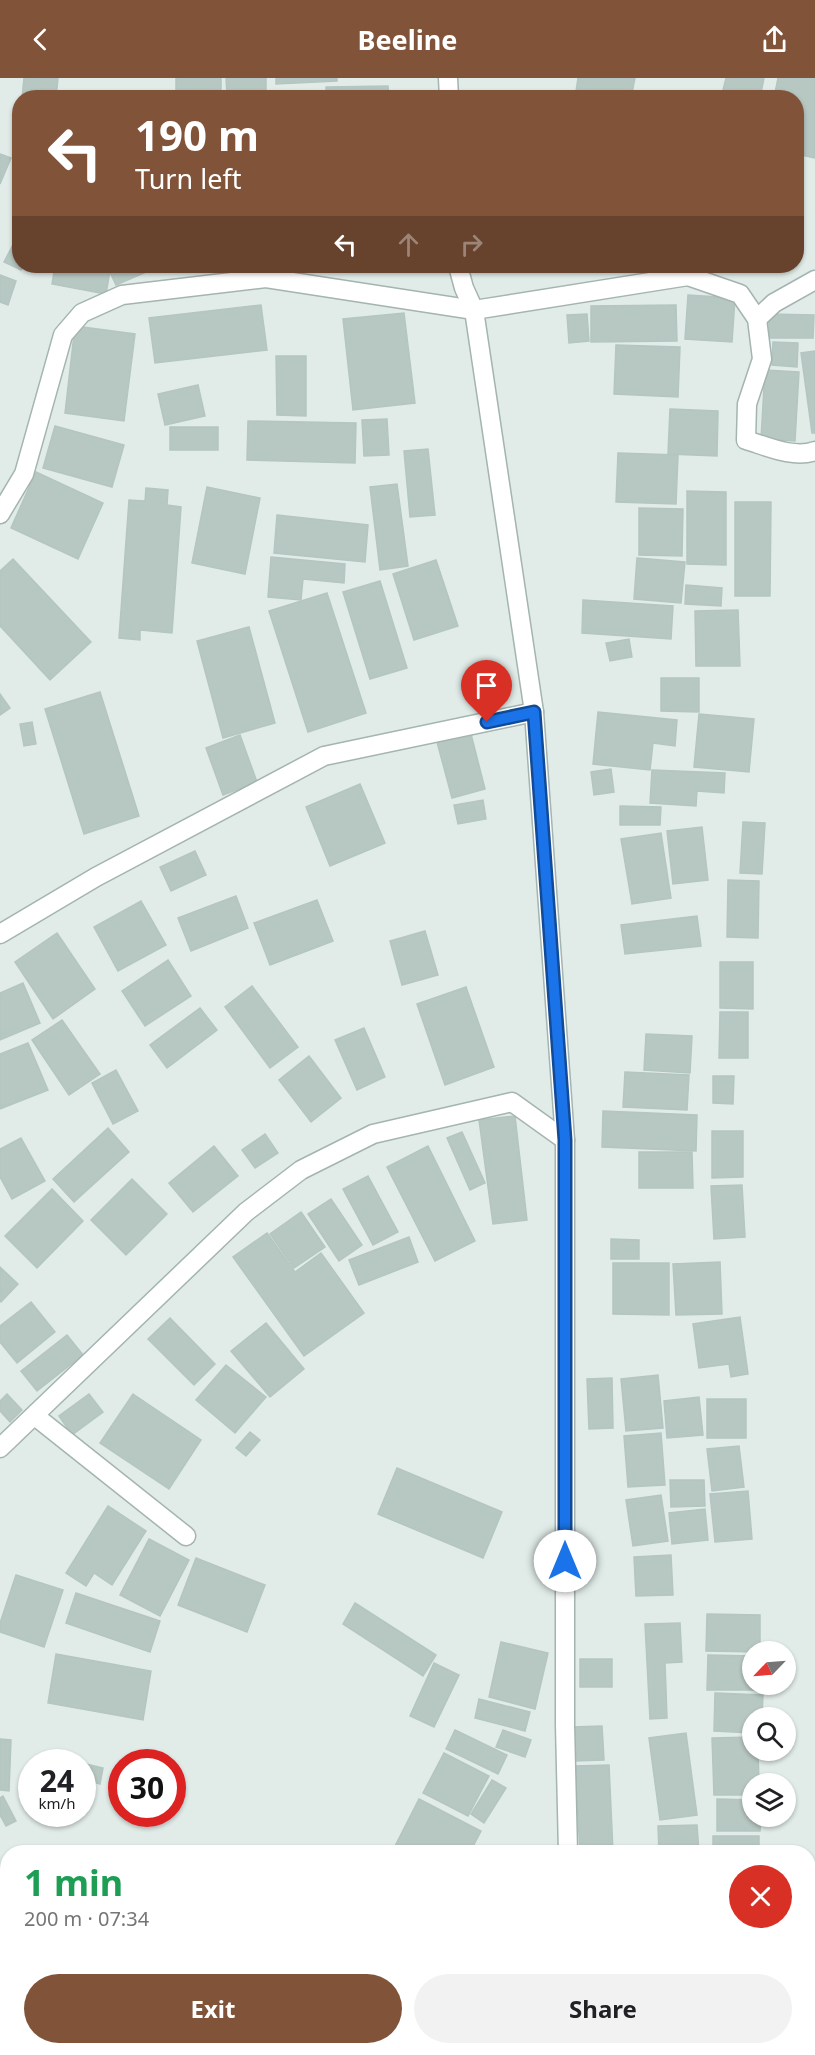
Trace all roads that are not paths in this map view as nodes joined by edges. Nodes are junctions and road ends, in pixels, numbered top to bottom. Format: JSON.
{"nodes":[{"id":1,"x":460,"y":273,"type":"edge"},
{"id":2,"x":815,"y":280,"type":"edge"},
{"id":3,"x":474,"y":310,"type":"junction"},
{"id":4,"x":757,"y":319,"type":"junction"},
{"id":5,"x":815,"y":451,"type":"edge"},
{"id":6,"x":0,"y":514,"type":"edge"},
{"id":7,"x":534,"y":712,"type":"junction"},
{"id":8,"x":0,"y":934,"type":"edge"},
{"id":9,"x":565,"y":1140,"type":"junction"},
{"id":10,"x":35,"y":1416,"type":"junction"},
{"id":11,"x":0,"y":1448,"type":"edge"},
{"id":12,"x":186,"y":1536,"type":"dead end"},
{"id":13,"x":568,"y":1845,"type":"edge"}],
"edges":[{"from":1,"to":3,"type":"street"},
{"from":2,"to":4,"type":"street"},
{"from":3,"to":4,"type":"street"},
{"from":3,"to":6,"type":"street"},
{"from":3,"to":7,"type":"street"},
{"from":4,"to":5,"type":"street"},
{"from":7,"to":8,"type":"street"},
{"from":7,"to":9,"type":"street"},
{"from":9,"to":10,"type":"street"},
{"from":9,"to":13,"type":"street"},
{"from":10,"to":11,"type":"street"},
{"from":10,"to":12,"type":"street"}]}
